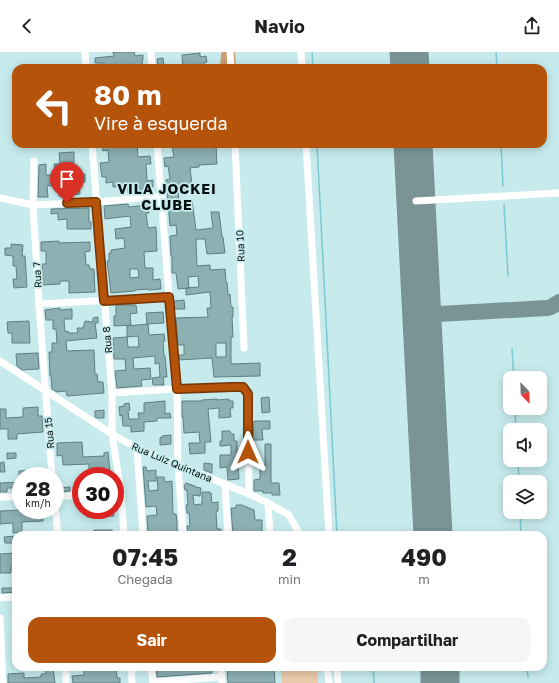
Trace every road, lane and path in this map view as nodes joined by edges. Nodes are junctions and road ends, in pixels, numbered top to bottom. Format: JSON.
{"nodes":[{"id":1,"x":85,"y":52,"type":"edge"},
{"id":2,"x":151,"y":52,"type":"edge"},
{"id":3,"x":230,"y":52,"type":"edge"},
{"id":4,"x":301,"y":52,"type":"edge"},
{"id":5,"x":86,"y":64,"type":"edge"},
{"id":6,"x":152,"y":64,"type":"edge"},
{"id":7,"x":231,"y":64,"type":"edge"},
{"id":8,"x":302,"y":64,"type":"edge"},
{"id":9,"x":92,"y":148,"type":"edge"},
{"id":10,"x":157,"y":148,"type":"edge"},
{"id":11,"x":235,"y":148,"type":"edge"},
{"id":12,"x":306,"y":148,"type":"edge"},
{"id":13,"x":34,"y":160,"type":"dead end"},
{"id":14,"x":559,"y":194,"type":"edge"},
{"id":15,"x":161,"y":196,"type":"junction"},
{"id":16,"x":0,"y":198,"type":"edge"},
{"id":17,"x":96,"y":202,"type":"junction"},
{"id":18,"x":416,"y":202,"type":"dead end"},
{"id":19,"x":34,"y":205,"type":"junction"},
{"id":20,"x":169,"y":297,"type":"junction"},
{"id":21,"x":104,"y":301,"type":"junction"},
{"id":22,"x":39,"y":304,"type":"junction"},
{"id":23,"x":244,"y":348,"type":"dead end"},
{"id":24,"x":0,"y":361,"type":"edge"},
{"id":25,"x":177,"y":389,"type":"junction"},
{"id":26,"x":45,"y":390,"type":"junction"},
{"id":27,"x":112,"y":393,"type":"junction"},
{"id":28,"x":112,"y":434,"type":"junction"},
{"id":29,"x":137,"y":448,"type":"junction"},
{"id":30,"x":178,"y":465,"type":"junction"},
{"id":31,"x":51,"y":467,"type":"edge"},
{"id":32,"x":115,"y":467,"type":"edge"},
{"id":33,"x":225,"y":484,"type":"junction"},
{"id":34,"x":249,"y":494,"type":"junction"},
{"id":35,"x":0,"y":497,"type":"edge"},
{"id":36,"x":12,"y":497,"type":"edge"},
{"id":37,"x":268,"y":503,"type":"junction"},
{"id":38,"x":56,"y":519,"type":"edge"},
{"id":39,"x":122,"y":519,"type":"edge"},
{"id":40,"x":58,"y":531,"type":"edge"},
{"id":41,"x":123,"y":531,"type":"edge"},
{"id":42,"x":143,"y":531,"type":"edge"},
{"id":43,"x":183,"y":531,"type":"edge"},
{"id":44,"x":228,"y":531,"type":"edge"},
{"id":45,"x":270,"y":531,"type":"edge"},
{"id":46,"x":298,"y":531,"type":"edge"},
{"id":47,"x":329,"y":531,"type":"edge"},
{"id":48,"x":12,"y":597,"type":"edge"},
{"id":49,"x":0,"y":598,"type":"edge"},
{"id":50,"x":0,"y":618,"type":"edge"},
{"id":51,"x":66,"y":671,"type":"edge"},
{"id":52,"x":131,"y":671,"type":"edge"},
{"id":53,"x":152,"y":671,"type":"edge"},
{"id":54,"x":328,"y":671,"type":"edge"},
{"id":55,"x":337,"y":671,"type":"edge"},
{"id":56,"x":222,"y":680,"type":"edge"},
{"id":57,"x":153,"y":682,"type":"edge"},
{"id":58,"x":2,"y":683,"type":"edge"},
{"id":59,"x":66,"y":683,"type":"edge"},
{"id":60,"x":132,"y":683,"type":"edge"},
{"id":61,"x":329,"y":683,"type":"edge"},
{"id":62,"x":338,"y":683,"type":"edge"}],
"edges":[{"from":1,"to":5,"type":"street"},
{"from":2,"to":6,"type":"street"},
{"from":3,"to":7,"type":"street"},
{"from":4,"to":8,"type":"street"},
{"from":9,"to":17,"type":"street","name":"Rua 8"},
{"from":10,"to":15,"type":"street"},
{"from":11,"to":23,"type":"street","name":"Rua 10"},
{"from":12,"to":47,"type":"street"},
{"from":13,"to":19,"type":"street","name":"Rua 7"},
{"from":14,"to":18,"type":"street"},
{"from":15,"to":17,"type":"street"},
{"from":15,"to":20,"type":"street"},
{"from":16,"to":19,"type":"street"},
{"from":17,"to":19,"type":"street"},
{"from":17,"to":21,"type":"street","name":"Rua 8"},
{"from":19,"to":22,"type":"street","name":"Rua 7"},
{"from":20,"to":21,"type":"street"},
{"from":20,"to":25,"type":"street"},
{"from":21,"to":22,"type":"street"},
{"from":21,"to":27,"type":"street","name":"Rua 8"},
{"from":22,"to":26,"type":"street","name":"Rua 7"},
{"from":24,"to":26,"type":"street","name":"Rua Luiz Quintana"},
{"from":25,"to":27,"type":"street"},
{"from":25,"to":30,"type":"street"},
{"from":25,"to":34,"type":"street"},
{"from":26,"to":28,"type":"street","name":"Rua Luiz Quintana"},
{"from":26,"to":31,"type":"street","name":"Rua 15"},
{"from":27,"to":28,"type":"street","name":"Rua 8"},
{"from":28,"to":29,"type":"street","name":"Rua Luiz Quintana"},
{"from":28,"to":32,"type":"street","name":"Rua 8"},
{"from":29,"to":30,"type":"street","name":"Rua Luiz Quintana"},
{"from":29,"to":42,"type":"street"},
{"from":30,"to":33,"type":"street","name":"Rua Luiz Quintana"},
{"from":30,"to":43,"type":"street"},
{"from":33,"to":34,"type":"street","name":"Rua Luiz Quintana"},
{"from":33,"to":44,"type":"street"},
{"from":34,"to":37,"type":"street","name":"Rua Luiz Quintana"},
{"from":35,"to":36,"type":"street"},
{"from":37,"to":45,"type":"street"},
{"from":37,"to":46,"type":"street","name":"Rua Luiz Quintana"},
{"from":38,"to":40,"type":"street"},
{"from":39,"to":41,"type":"street","name":"Rua 8"},
{"from":48,"to":49,"type":"street"},
{"from":50,"to":58,"type":"street"},
{"from":51,"to":59,"type":"street"},
{"from":52,"to":60,"type":"street"},
{"from":53,"to":57,"type":"street"},
{"from":54,"to":61,"type":"street"},
{"from":55,"to":62,"type":"street"},
{"from":56,"to":57,"type":"street"}]}
